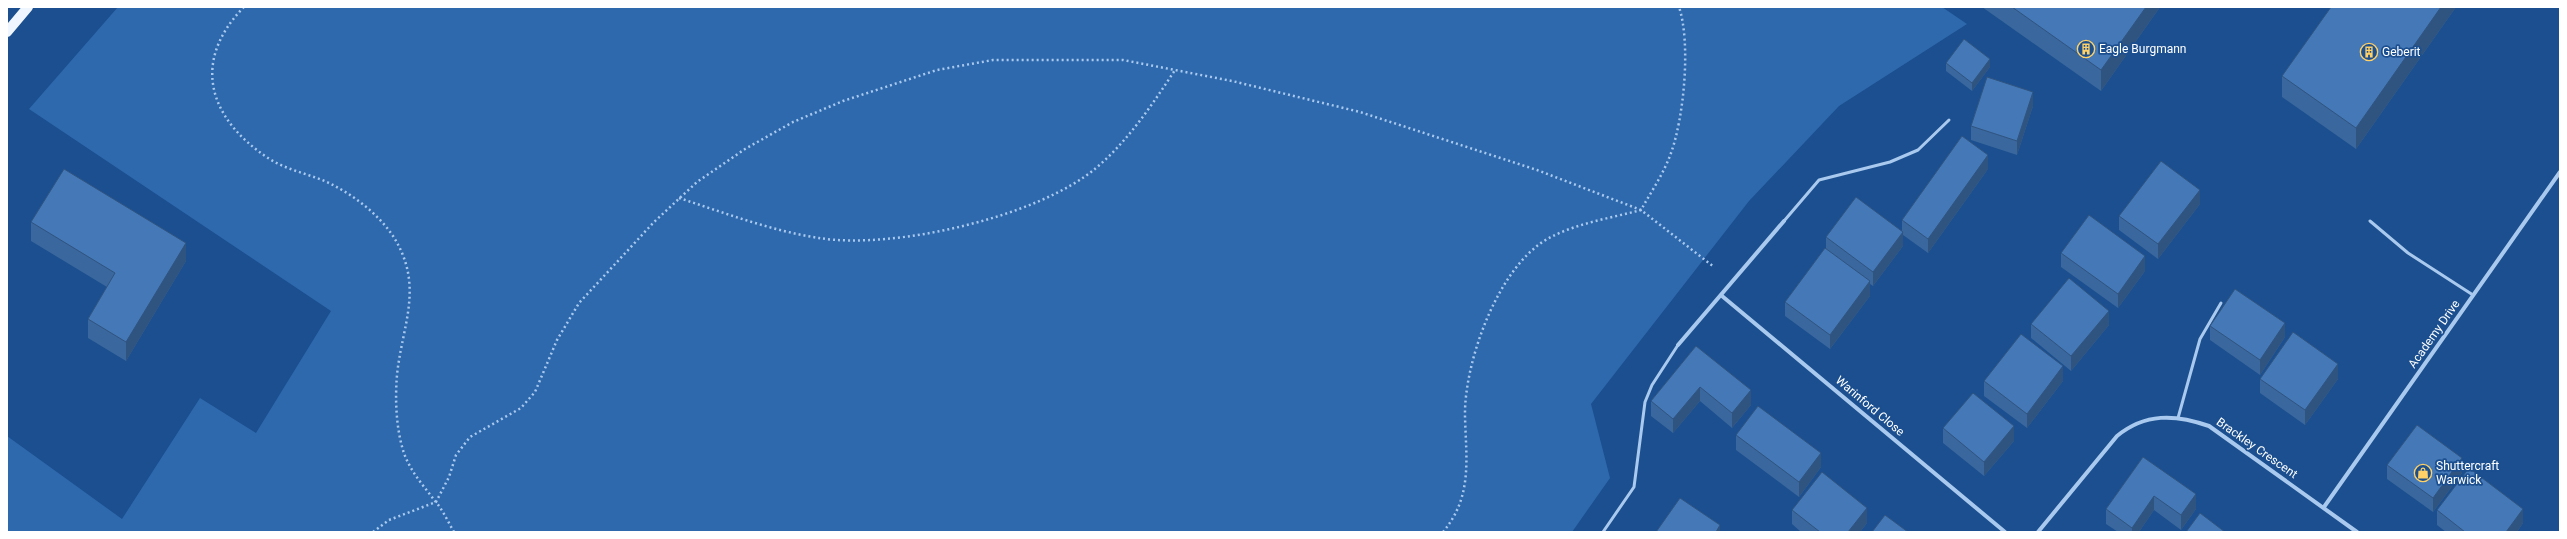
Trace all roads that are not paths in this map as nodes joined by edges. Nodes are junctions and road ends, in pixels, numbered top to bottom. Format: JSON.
{"nodes":[{"id":1,"x":28,"y":7,"type":"edge"},
{"id":2,"x":7,"y":32,"type":"edge"},
{"id":3,"x":1949,"y":120,"type":"dead end"},
{"id":4,"x":2560,"y":172,"type":"edge"},
{"id":5,"x":1784,"y":221,"type":"joint"},
{"id":6,"x":2370,"y":221,"type":"dead end"},
{"id":7,"x":2474,"y":295,"type":"junction"},
{"id":8,"x":1722,"y":296,"type":"junction"},
{"id":9,"x":2221,"y":303,"type":"dead end"},
{"id":10,"x":1678,"y":345,"type":"joint"},
{"id":11,"x":2178,"y":418,"type":"junction"},
{"id":12,"x":2324,"y":507,"type":"junction"},
{"id":13,"x":1602,"y":532,"type":"edge"},
{"id":14,"x":2005,"y":532,"type":"edge"},
{"id":15,"x":2038,"y":532,"type":"edge"},
{"id":16,"x":2357,"y":532,"type":"edge"}],
"edges":[{"from":1,"to":2,"type":"main road"},
{"from":3,"to":5,"type":"lane"},
{"from":4,"to":7,"type":"street","name":"Academy Drive"},
{"from":5,"to":8,"type":"street"},
{"from":6,"to":7,"type":"lane"},
{"from":7,"to":12,"type":"street","name":"Academy Drive"},
{"from":8,"to":10,"type":"street"},
{"from":8,"to":14,"type":"street","name":"Warinford Close"},
{"from":9,"to":11,"type":"lane"},
{"from":10,"to":13,"type":"lane"},
{"from":11,"to":12,"type":"street","name":"Brackley Crescent"},
{"from":11,"to":15,"type":"street","name":"Brackley Crescent"},
{"from":12,"to":16,"type":"street","name":"Brackley Crescent"}]}
